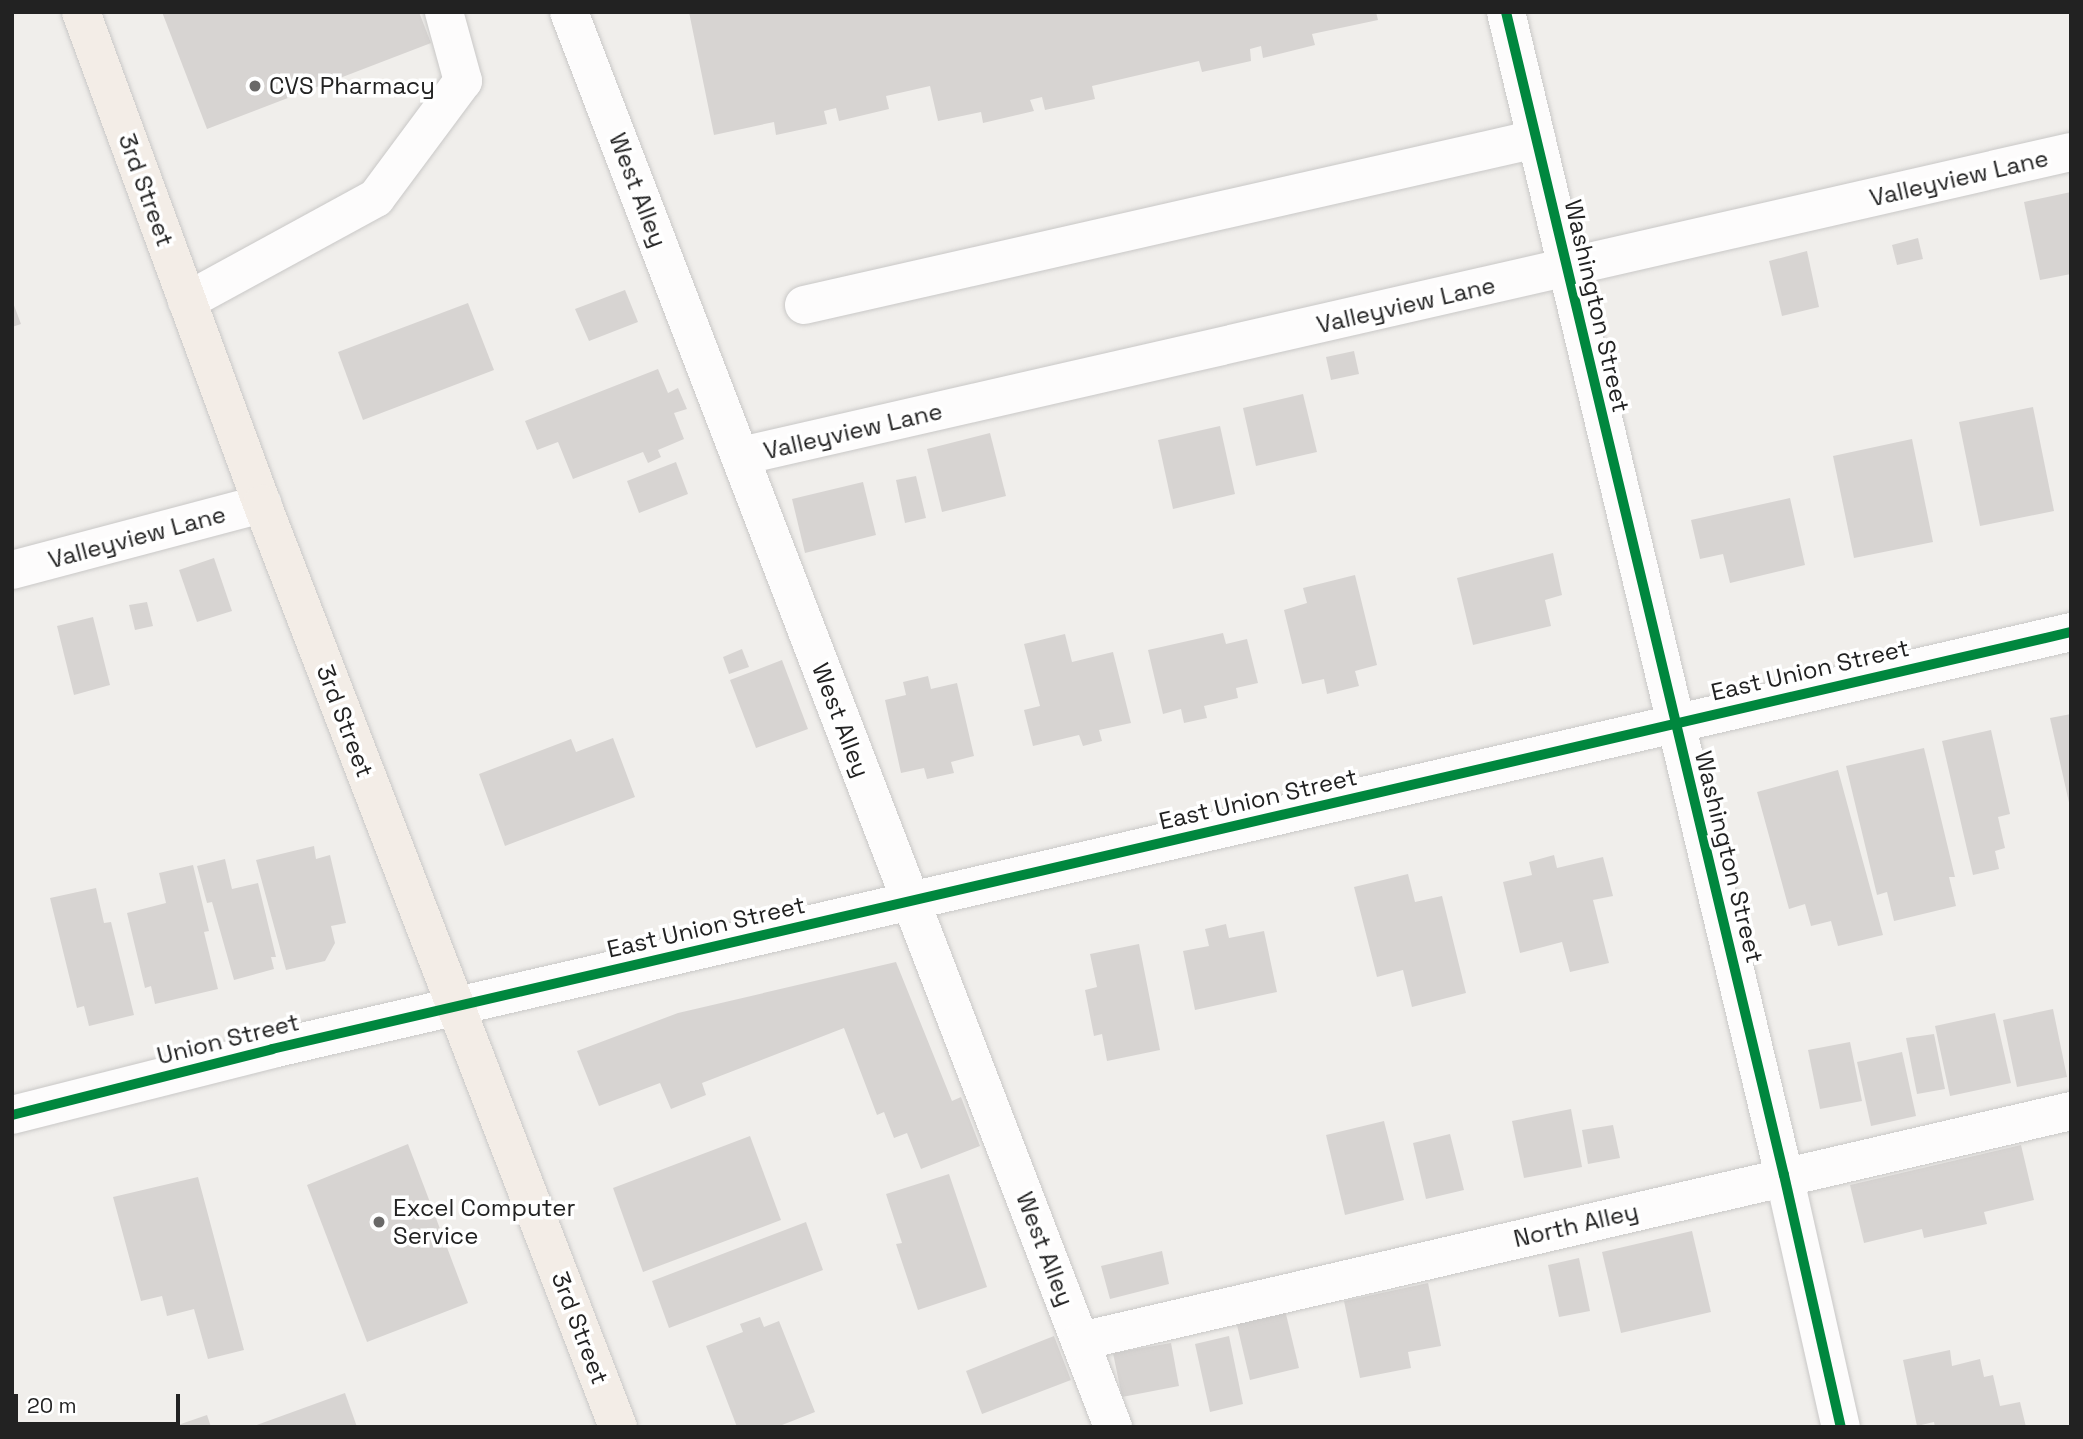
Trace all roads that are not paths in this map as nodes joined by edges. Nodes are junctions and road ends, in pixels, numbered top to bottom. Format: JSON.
{"nodes":[{"id":1,"x":80,"y":12,"type":"edge"},
{"id":2,"x":444,"y":12,"type":"edge"},
{"id":3,"x":569,"y":12,"type":"edge"},
{"id":4,"x":1506,"y":12,"type":"edge"},
{"id":5,"x":1536,"y":139,"type":"junction"},
{"id":6,"x":2071,"y":152,"type":"edge"},
{"id":7,"x":1567,"y":269,"type":"junction"},
{"id":8,"x":187,"y":301,"type":"junction"},
{"id":9,"x":804,"y":305,"type":"dead end"},
{"id":10,"x":741,"y":456,"type":"junction"},
{"id":11,"x":262,"y":504,"type":"junction"},
{"id":12,"x":12,"y":570,"type":"edge"},
{"id":13,"x":2071,"y":632,"type":"edge"},
{"id":14,"x":1674,"y":723,"type":"junction"},
{"id":15,"x":910,"y":901,"type":"junction"},
{"id":16,"x":455,"y":1007,"type":"junction"},
{"id":17,"x":2071,"y":1111,"type":"edge"},
{"id":18,"x":12,"y":1115,"type":"edge"},
{"id":19,"x":1784,"y":1175,"type":"junction"},
{"id":20,"x":1081,"y":1341,"type":"junction"},
{"id":21,"x":610,"y":1424,"type":"edge"},
{"id":22,"x":1113,"y":1427,"type":"edge"},
{"id":23,"x":1841,"y":1427,"type":"edge"}],
"edges":[{"from":1,"to":8,"type":"main road","name":"3rd Street"},
{"from":2,"to":8,"type":"street"},
{"from":3,"to":10,"type":"street","name":"West Alley"},
{"from":4,"to":5,"type":"street","name":"Washington Street"},
{"from":5,"to":7,"type":"street","name":"Washington Street"},
{"from":5,"to":9,"type":"street"},
{"from":6,"to":7,"type":"street","name":"Valleyview Lane"},
{"from":7,"to":10,"type":"street","name":"Valleyview Lane"},
{"from":7,"to":14,"type":"street","name":"Washington Street"},
{"from":8,"to":11,"type":"main road","name":"3rd Street"},
{"from":10,"to":15,"type":"street","name":"West Alley"},
{"from":11,"to":12,"type":"street","name":"Valleyview Lane"},
{"from":11,"to":16,"type":"main road","name":"3rd Street"},
{"from":13,"to":14,"type":"street","name":"East Union Street"},
{"from":14,"to":15,"type":"street","name":"East Union Street"},
{"from":14,"to":19,"type":"street","name":"Washington Street"},
{"from":15,"to":16,"type":"street","name":"East Union Street"},
{"from":15,"to":20,"type":"street","name":"West Alley"},
{"from":16,"to":18,"type":"street","name":"Union Street"},
{"from":16,"to":21,"type":"main road","name":"3rd Street"},
{"from":17,"to":19,"type":"street","name":"North Alley"},
{"from":19,"to":20,"type":"street","name":"North Alley"},
{"from":19,"to":23,"type":"street","name":"Washington Street"},
{"from":20,"to":22,"type":"street","name":"West Alley"}]}
